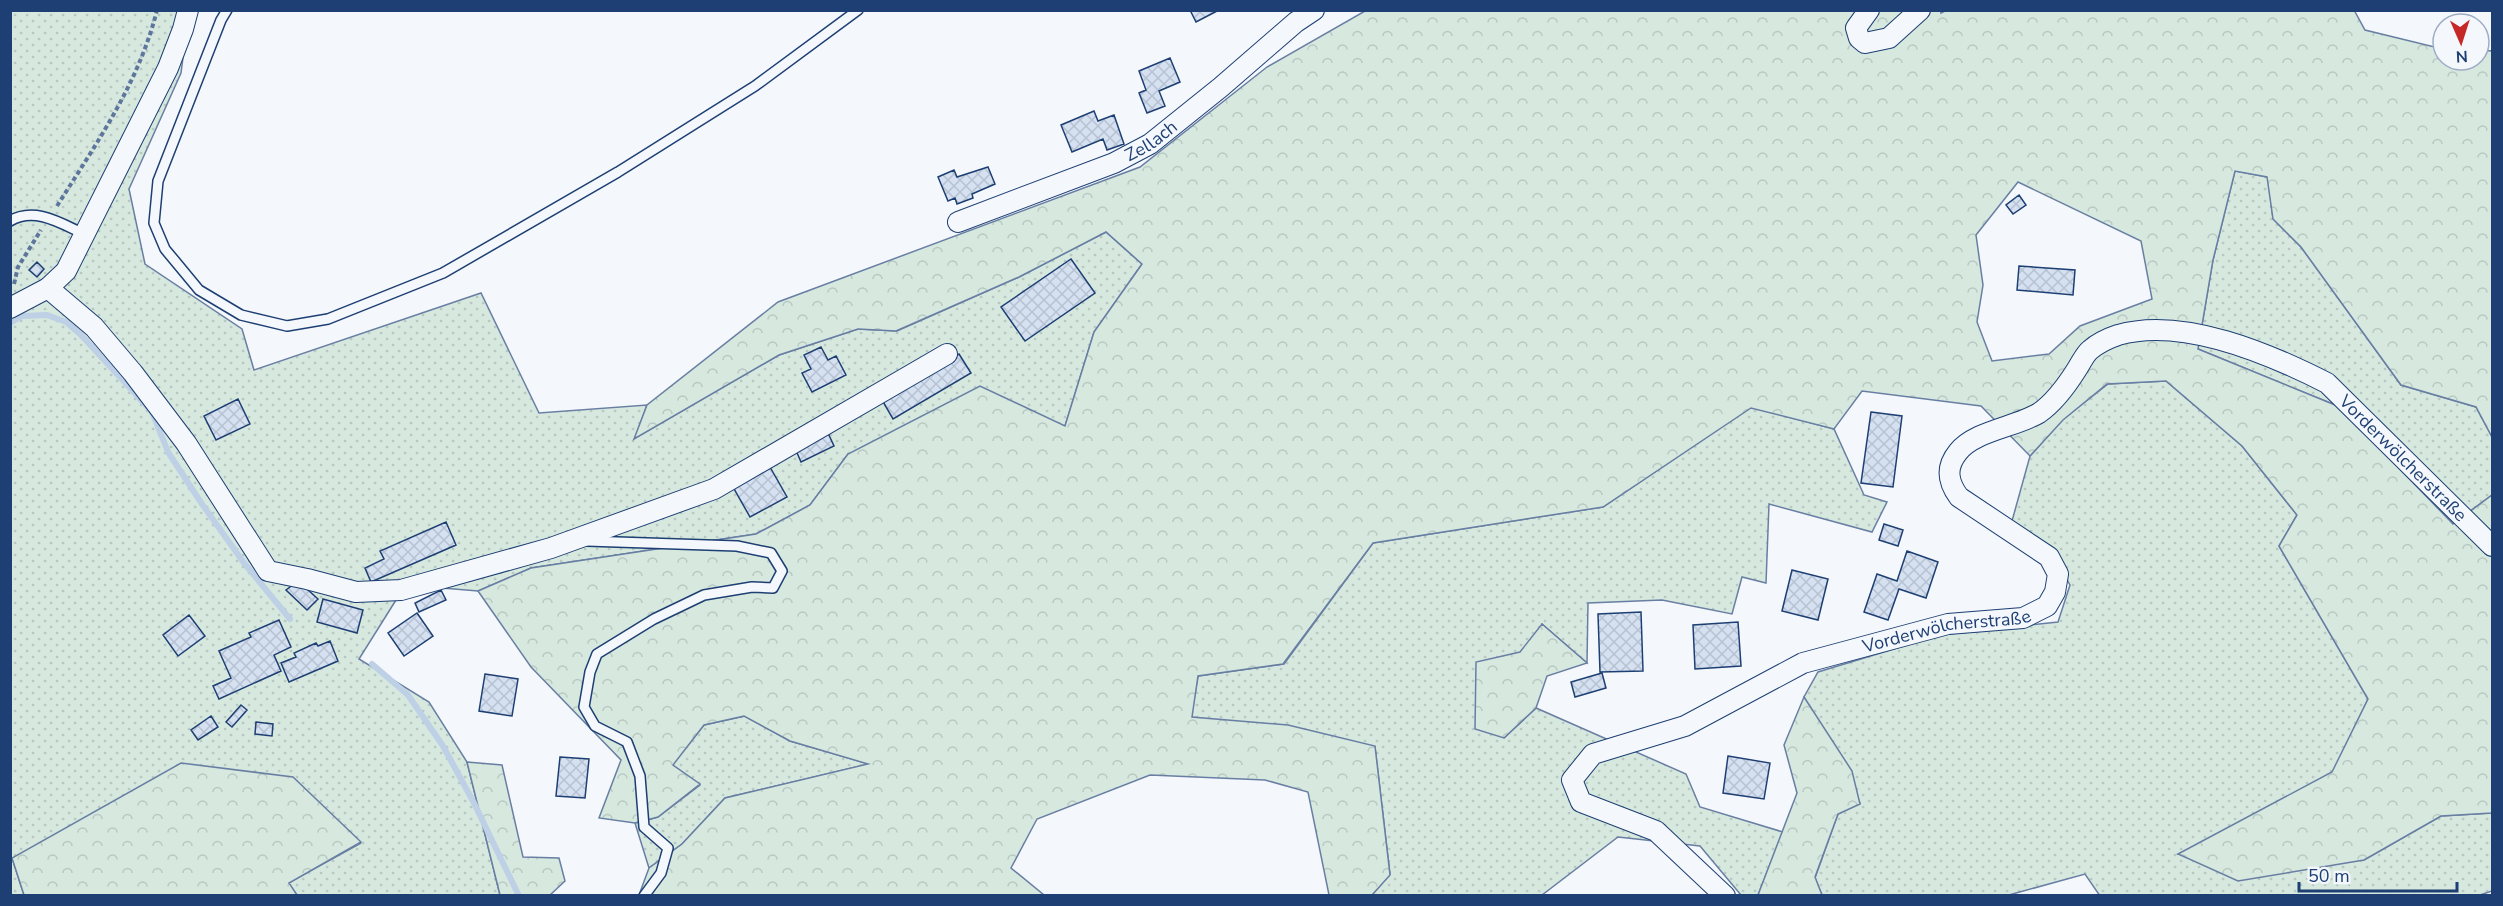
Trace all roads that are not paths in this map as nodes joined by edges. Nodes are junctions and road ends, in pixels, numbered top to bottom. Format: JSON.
{"nodes":[{"id":1,"x":188,"y":10,"type":"edge"},
{"id":2,"x":227,"y":10,"type":"edge"},
{"id":3,"x":858,"y":10,"type":"edge"},
{"id":4,"x":1314,"y":10,"type":"edge"},
{"id":5,"x":1869,"y":10,"type":"edge"},
{"id":6,"x":1920,"y":10,"type":"edge"},
{"id":7,"x":10,"y":221,"type":"edge"},
{"id":8,"x":958,"y":222,"type":"dead end"},
{"id":9,"x":84,"y":234,"type":"junction"},
{"id":10,"x":48,"y":288,"type":"junction"},
{"id":11,"x":10,"y":308,"type":"edge"},
{"id":12,"x":947,"y":354,"type":"dead end"},
{"id":13,"x":572,"y":540,"type":"junction"},
{"id":14,"x":2493,"y":546,"type":"edge"},
{"id":15,"x":644,"y":896,"type":"edge"},
{"id":16,"x":1725,"y":896,"type":"edge"}],
"edges":[{"from":1,"to":9,"type":"street"},
{"from":2,"to":3,"type":"lane"},
{"from":4,"to":8,"type":"street","name":"Zellach"},
{"from":5,"to":6,"type":"street"},
{"from":7,"to":9,"type":"lane"},
{"from":9,"to":10,"type":"street"},
{"from":10,"to":11,"type":"street"},
{"from":10,"to":13,"type":"street"},
{"from":12,"to":13,"type":"street"},
{"from":13,"to":15,"type":"lane"},
{"from":14,"to":16,"type":"street","name":"Vorderwölcherstraße"}]}
